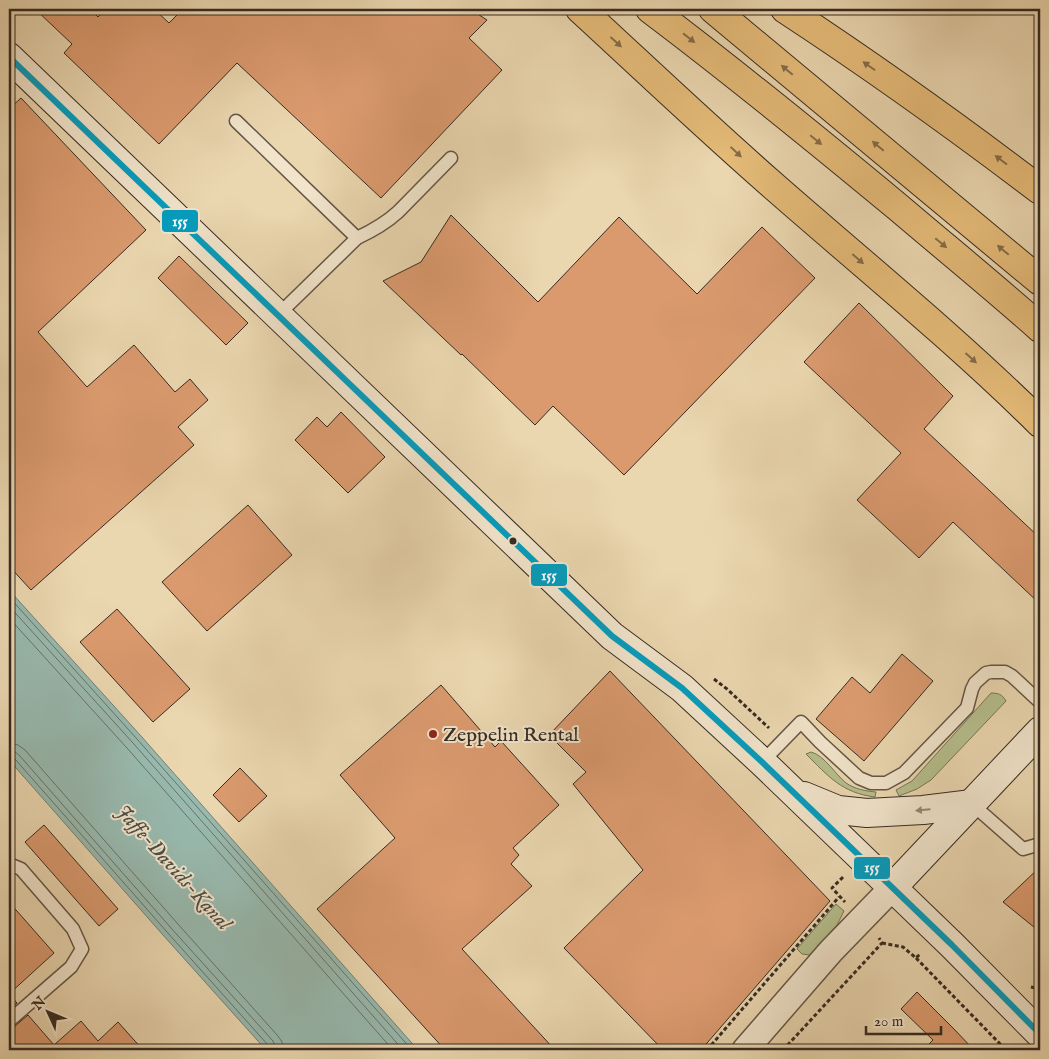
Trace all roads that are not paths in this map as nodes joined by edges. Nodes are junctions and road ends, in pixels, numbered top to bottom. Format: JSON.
{"nodes":[{"id":1,"x":580,"y":9,"type":"edge"},
{"id":2,"x":650,"y":9,"type":"edge"},
{"id":3,"x":713,"y":9,"type":"edge"},
{"id":4,"x":785,"y":9,"type":"edge"},
{"id":5,"x":9,"y":56,"type":"edge"},
{"id":6,"x":236,"y":121,"type":"dead end"},
{"id":7,"x":451,"y":158,"type":"dead end"},
{"id":8,"x":1040,"y":190,"type":"edge"},
{"id":9,"x":357,"y":238,"type":"junction"},
{"id":10,"x":1040,"y":281,"type":"edge"},
{"id":11,"x":278,"y":315,"type":"junction"},
{"id":12,"x":1040,"y":328,"type":"edge"},
{"id":13,"x":1040,"y":423,"type":"edge"},
{"id":14,"x":1040,"y":702,"type":"edge"},
{"id":15,"x":1040,"y":731,"type":"edge"},
{"id":16,"x":762,"y":762,"type":"junction"},
{"id":17,"x":790,"y":790,"type":"junction"},
{"id":18,"x":972,"y":804,"type":"junction"},
{"id":19,"x":1040,"y":844,"type":"edge"},
{"id":20,"x":9,"y":864,"type":"edge"},
{"id":21,"x":892,"y":888,"type":"junction"},
{"id":22,"x":9,"y":1021,"type":"edge"},
{"id":23,"x":1040,"y":1034,"type":"edge"},
{"id":24,"x":745,"y":1050,"type":"edge"}],
"edges":[{"from":1,"to":13,"type":"highway","one_way":true},
{"from":2,"to":12,"type":"highway","one_way":true},
{"from":10,"to":3,"type":"highway","one_way":true},
{"from":8,"to":4,"type":"highway","one_way":true},
{"from":5,"to":11,"type":"street"},
{"from":6,"to":9,"type":"lane"},
{"from":7,"to":9,"type":"lane"},
{"from":9,"to":11,"type":"lane"},
{"from":11,"to":16,"type":"street"},
{"from":14,"to":16,"type":"lane"},
{"from":15,"to":18,"type":"street"},
{"from":16,"to":17,"type":"street"},
{"from":18,"to":17,"type":"street","one_way":true},
{"from":17,"to":21,"type":"street"},
{"from":18,"to":19,"type":"lane"},
{"from":18,"to":21,"type":"street"},
{"from":20,"to":22,"type":"lane"},
{"from":21,"to":23,"type":"street"},
{"from":21,"to":24,"type":"street"}]}
